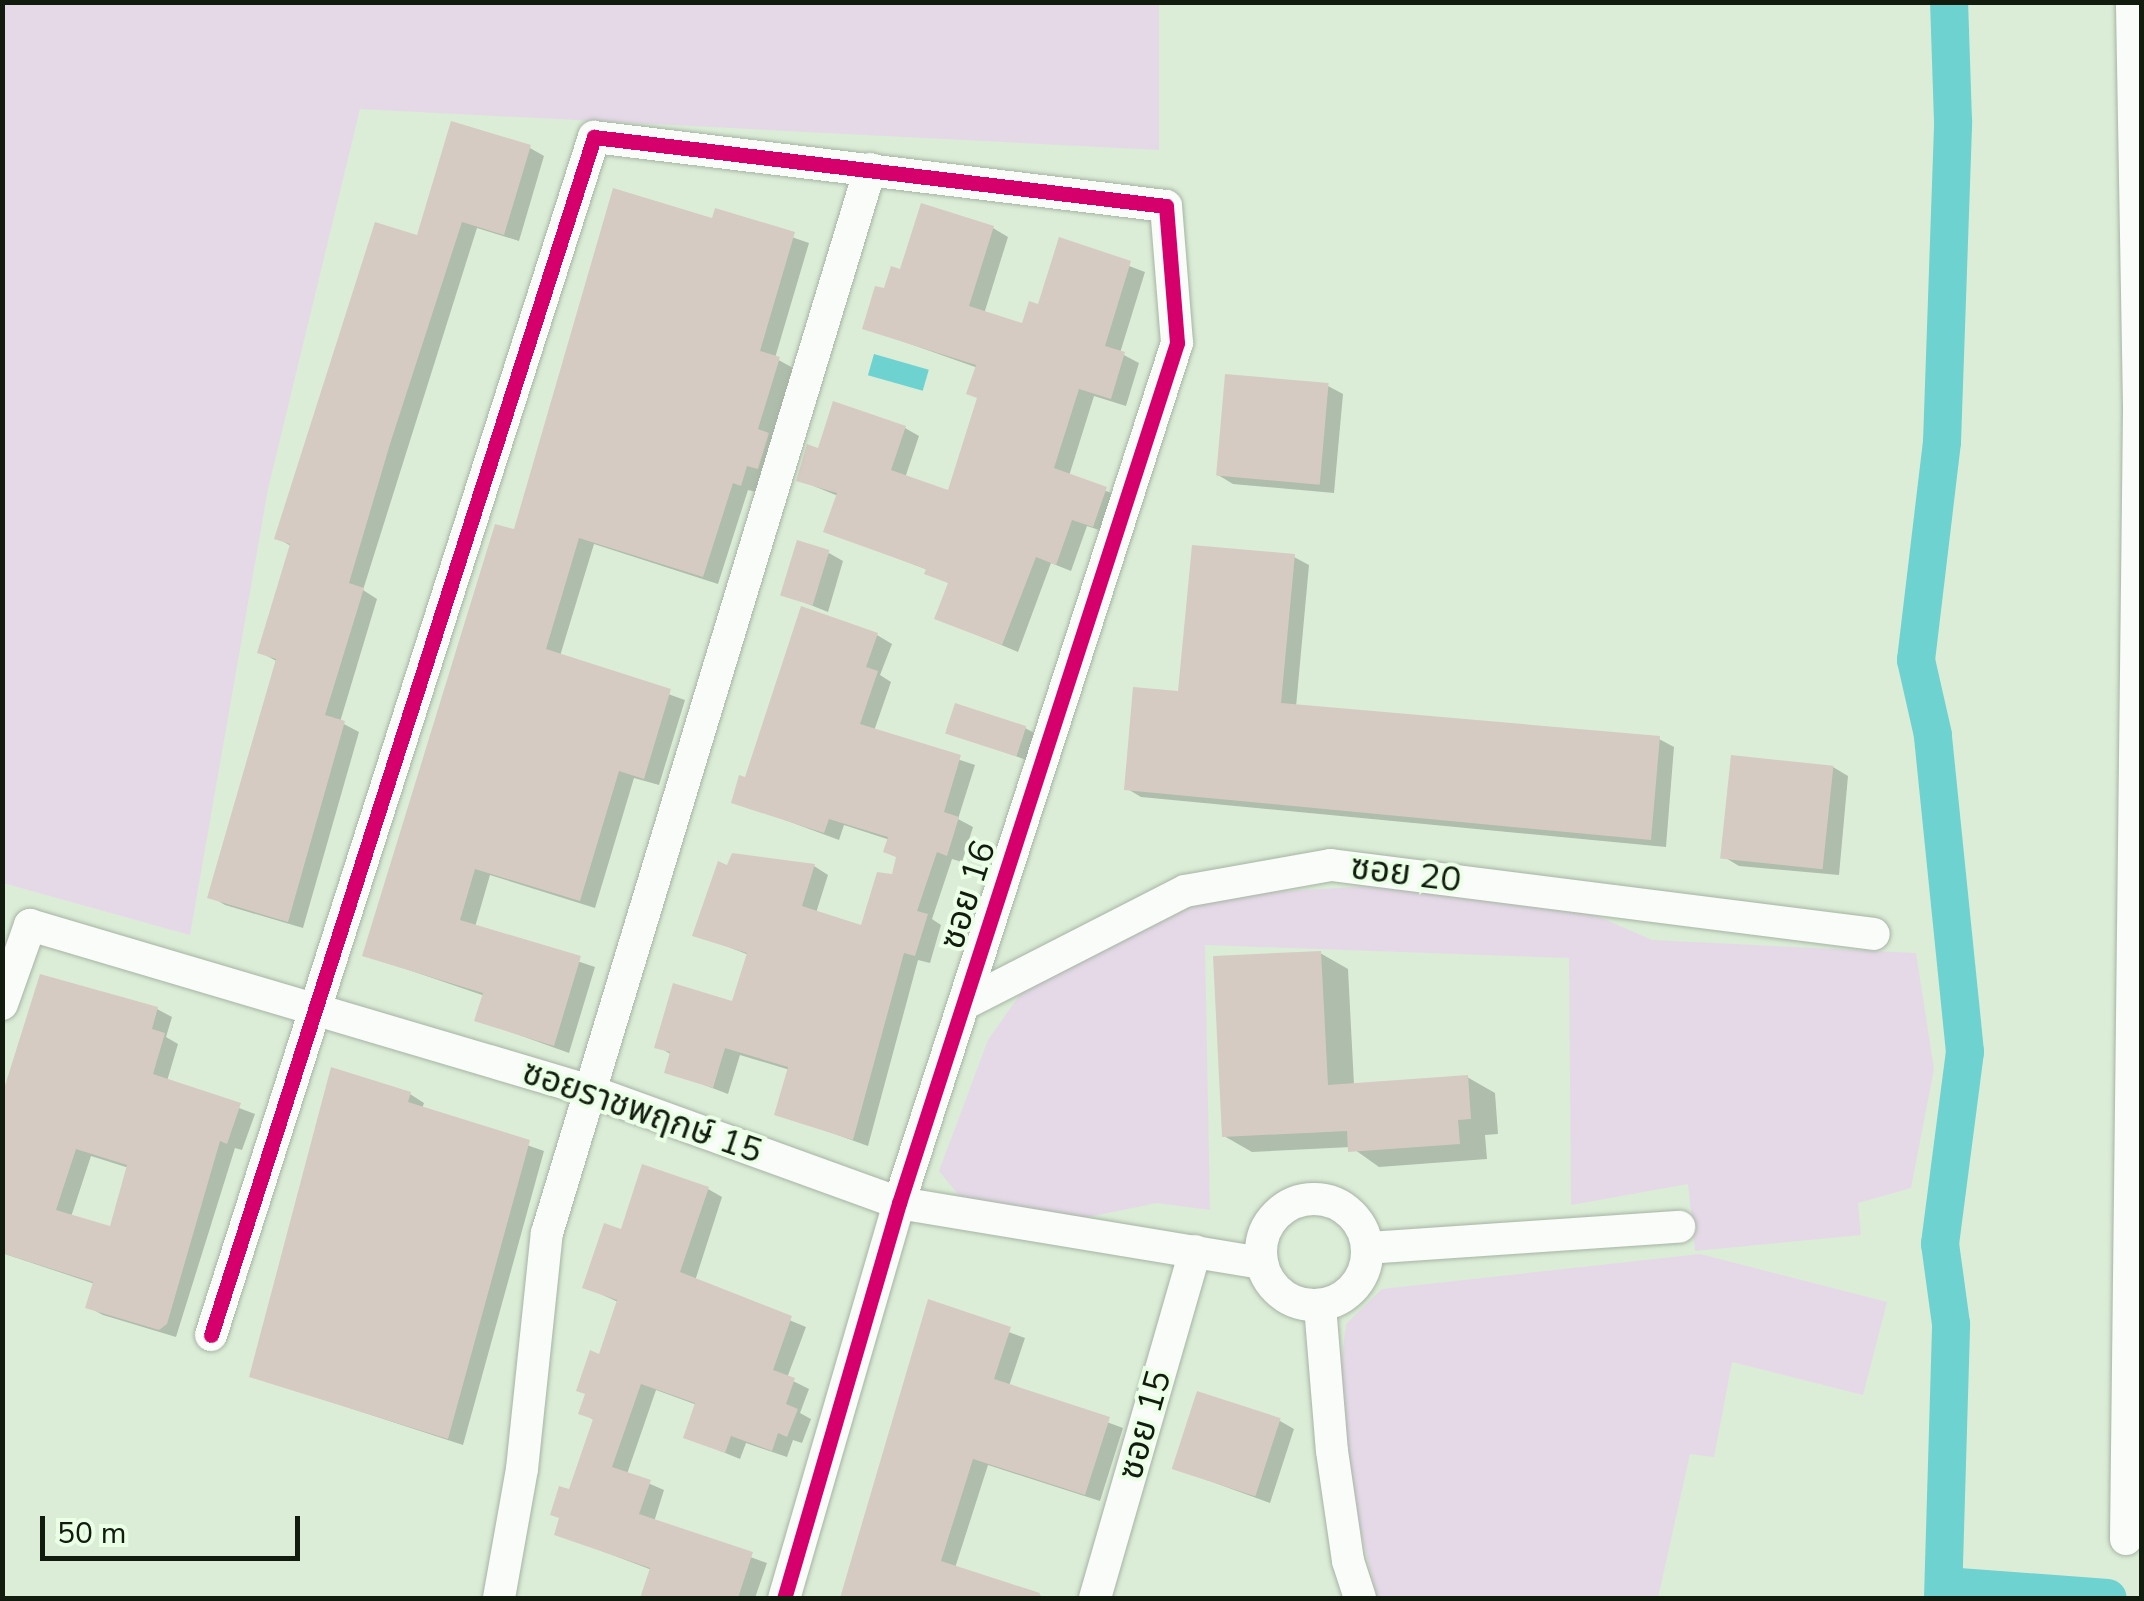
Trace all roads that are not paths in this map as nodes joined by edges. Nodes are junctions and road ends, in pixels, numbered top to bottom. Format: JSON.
{"nodes":[{"id":1,"x":2132,"y":2,"type":"edge"},
{"id":2,"x":870,"y":169,"type":"junction"},
{"id":3,"x":1874,"y":934,"type":"dead end"},
{"id":4,"x":2136,"y":958,"type":"edge"},
{"id":5,"x":2,"y":1004,"type":"edge"},
{"id":6,"x":964,"y":1004,"type":"junction"},
{"id":7,"x":320,"y":1007,"type":"junction"},
{"id":8,"x":587,"y":1090,"type":"junction"},
{"id":9,"x":899,"y":1203,"type":"junction"},
{"id":10,"x":1679,"y":1227,"type":"dead end"},
{"id":11,"x":1367,"y":1248,"type":"junction"},
{"id":12,"x":1195,"y":1251,"type":"junction"},
{"id":13,"x":1262,"y":1263,"type":"junction"},
{"id":14,"x":1320,"y":1306,"type":"junction"},
{"id":15,"x":211,"y":1335,"type":"dead end"},
{"id":16,"x":2126,"y":1539,"type":"dead end"},
{"id":17,"x":499,"y":1598,"type":"edge"},
{"id":18,"x":784,"y":1598,"type":"edge"},
{"id":19,"x":1095,"y":1598,"type":"edge"},
{"id":20,"x":1360,"y":1598,"type":"edge"}],
"edges":[{"from":1,"to":4,"type":"street"},
{"from":2,"to":6,"type":"street","name":"ซอย 16"},
{"from":2,"to":7,"type":"street"},
{"from":2,"to":8,"type":"street"},
{"from":3,"to":6,"type":"street","name":"ซอย 20"},
{"from":4,"to":16,"type":"street"},
{"from":5,"to":7,"type":"street","name":"ซอยราชพฤกษ์ 15"},
{"from":6,"to":9,"type":"street","name":"ซอย 16"},
{"from":7,"to":8,"type":"street","name":"ซอยราชพฤกษ์ 15"},
{"from":7,"to":15,"type":"street"},
{"from":8,"to":9,"type":"street","name":"ซอยราชพฤกษ์ 15"},
{"from":8,"to":17,"type":"street"},
{"from":9,"to":12,"type":"street","name":"ซอยราชพฤกษ์ 15"},
{"from":9,"to":18,"type":"street","name":"ซอย 16"},
{"from":10,"to":11,"type":"street"},
{"from":11,"to":13,"type":"street"},
{"from":11,"to":14,"type":"street"},
{"from":12,"to":13,"type":"street","name":"ซอยราชพฤกษ์ 15"},
{"from":12,"to":19,"type":"street","name":"ซอย 15"},
{"from":13,"to":14,"type":"street"},
{"from":14,"to":20,"type":"street"}]}
